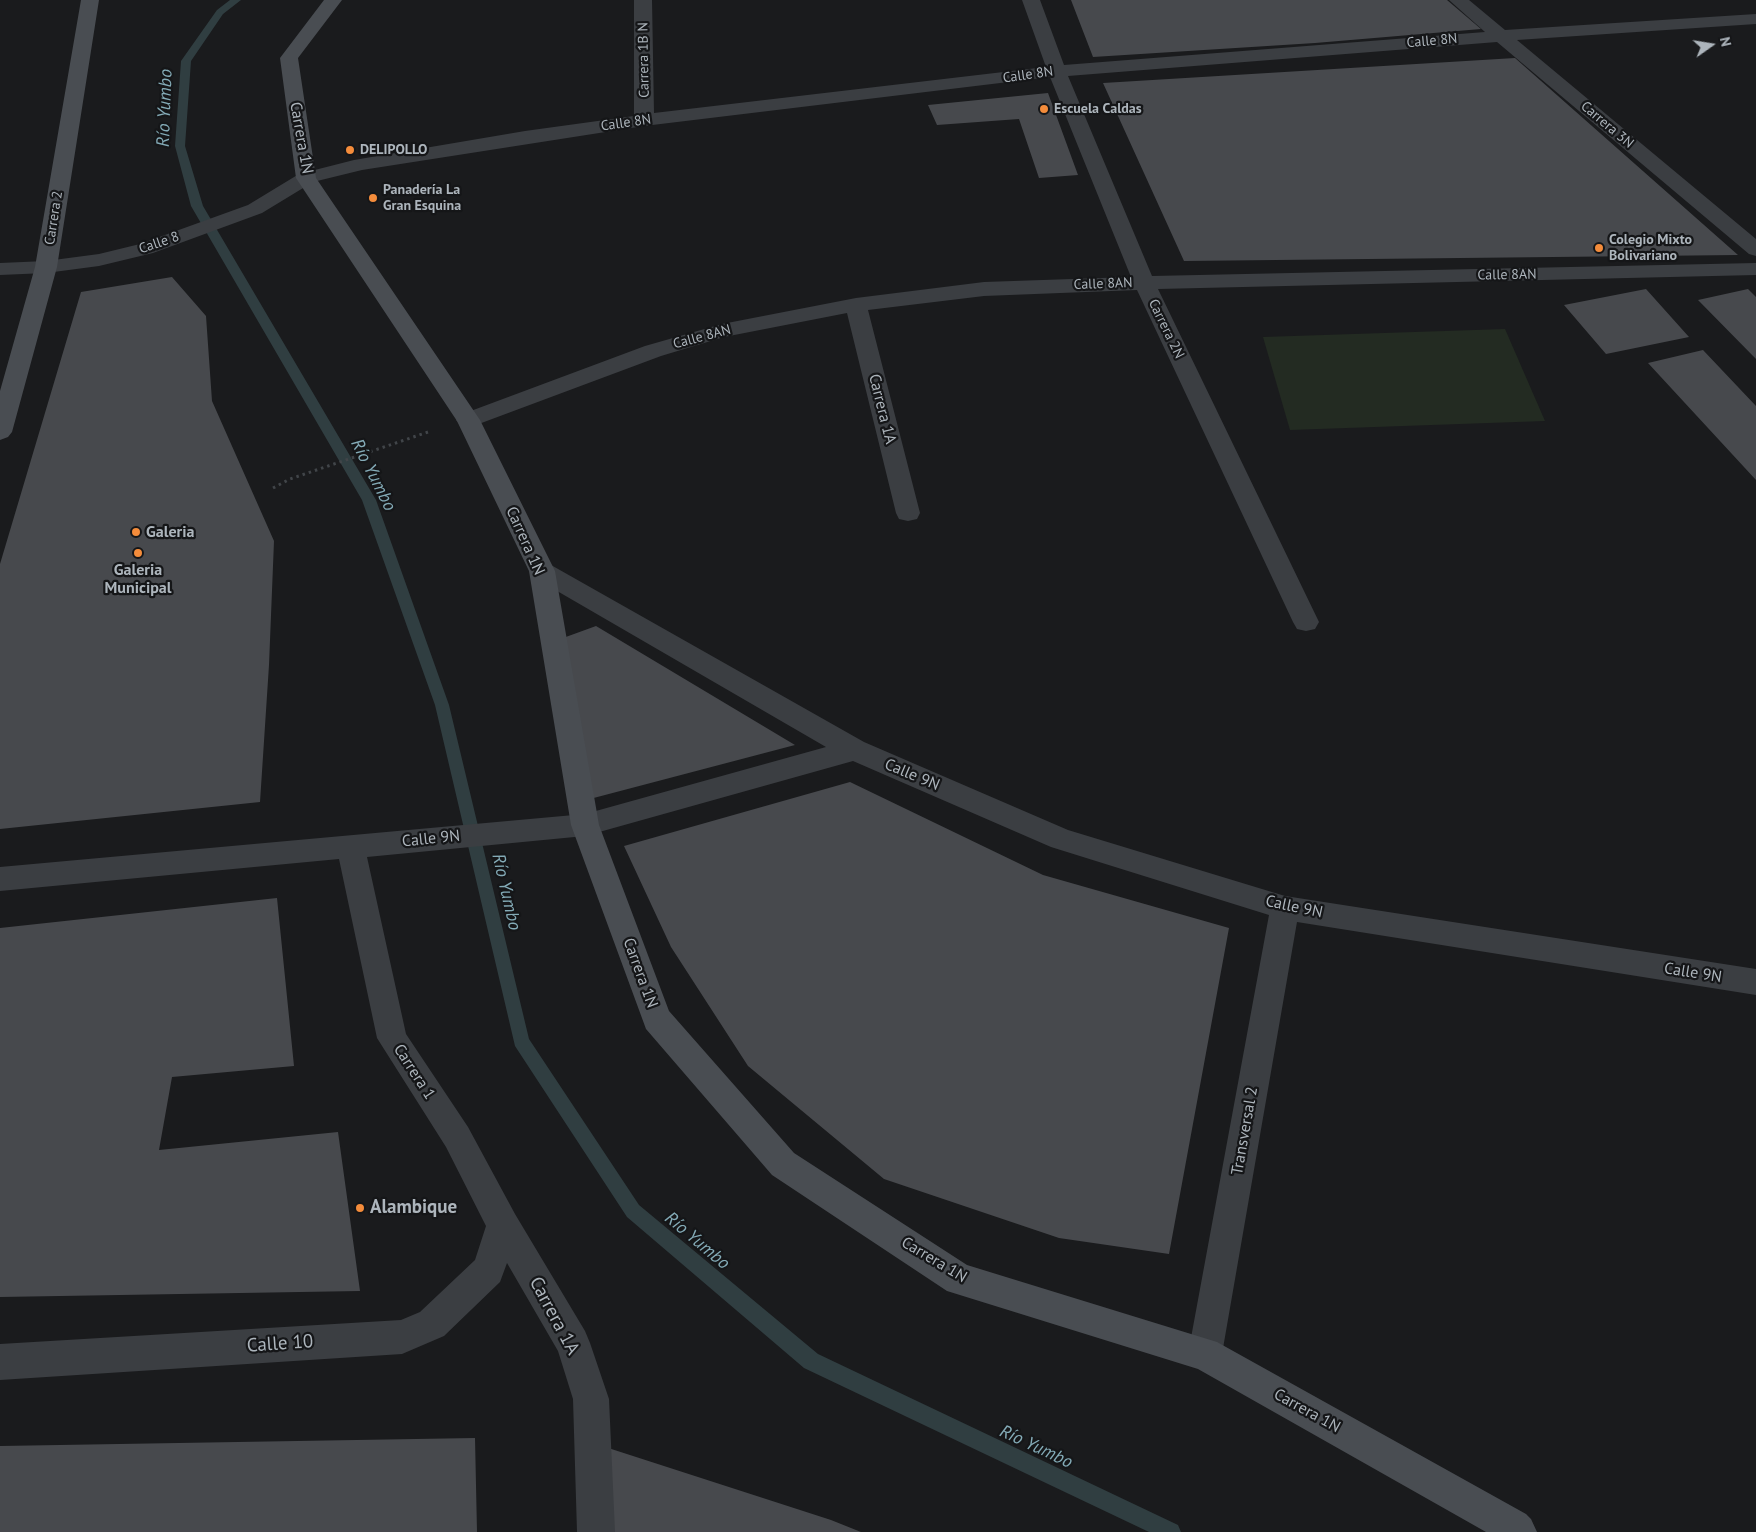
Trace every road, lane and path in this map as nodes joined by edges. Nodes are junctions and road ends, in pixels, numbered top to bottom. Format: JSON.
{"nodes":[{"id":1,"x":90,"y":0,"type":"edge"},
{"id":2,"x":332,"y":0,"type":"edge"},
{"id":3,"x":643,"y":0,"type":"edge"},
{"id":4,"x":1032,"y":0,"type":"edge"},
{"id":5,"x":1458,"y":0,"type":"edge"},
{"id":6,"x":1756,"y":19,"type":"edge"},
{"id":7,"x":1736,"y":21,"type":"junction"},
{"id":8,"x":1500,"y":36,"type":"junction"},
{"id":9,"x":1756,"y":39,"type":"edge"},
{"id":10,"x":1057,"y":71,"type":"junction"},
{"id":11,"x":644,"y":120,"type":"junction"},
{"id":12,"x":306,"y":178,"type":"junction"},
{"id":13,"x":1756,"y":250,"type":"edge"},
{"id":14,"x":46,"y":267,"type":"junction"},
{"id":15,"x":0,"y":269,"type":"edge"},
{"id":16,"x":1756,"y":269,"type":"edge"},
{"id":17,"x":1144,"y":282,"type":"junction"},
{"id":18,"x":856,"y":305,"type":"junction"},
{"id":19,"x":468,"y":420,"type":"junction"},
{"id":20,"x":0,"y":432,"type":"edge"},
{"id":21,"x":420,"y":434,"type":"dead end"},
{"id":22,"x":273,"y":488,"type":"dead end"},
{"id":23,"x":908,"y":513,"type":"dead end"},
{"id":24,"x":542,"y":571,"type":"junction"},
{"id":25,"x":1306,"y":622,"type":"dead end"},
{"id":26,"x":854,"y":750,"type":"junction"},
{"id":27,"x":585,"y":825,"type":"junction"},
{"id":28,"x":350,"y":846,"type":"junction"},
{"id":29,"x":0,"y":879,"type":"edge"},
{"id":30,"x":1285,"y":908,"type":"junction"},
{"id":31,"x":1756,"y":982,"type":"edge"},
{"id":32,"x":503,"y":1225,"type":"junction"},
{"id":33,"x":1205,"y":1354,"type":"junction"},
{"id":34,"x":0,"y":1362,"type":"edge"},
{"id":35,"x":596,"y":1532,"type":"edge"},
{"id":36,"x":1518,"y":1532,"type":"edge"}],
"edges":[{"from":1,"to":14,"type":"street","name":"Carrera 2"},
{"from":2,"to":12,"type":"street","name":"Carrera 1N"},
{"from":3,"to":11,"type":"street","name":"Carrera 1B N"},
{"from":4,"to":10,"type":"street","name":"Carrera 2N"},
{"from":5,"to":8,"type":"street","name":"Carrera 3N"},
{"from":6,"to":7,"type":"street","name":"Calle 8N"},
{"from":7,"to":8,"type":"street","name":"Calle 8N"},
{"from":7,"to":9,"type":"street"},
{"from":8,"to":10,"type":"street","name":"Calle 8N"},
{"from":8,"to":13,"type":"street","name":"Carrera 3N"},
{"from":10,"to":11,"type":"street","name":"Calle 8N"},
{"from":10,"to":17,"type":"street","name":"Carrera 2N"},
{"from":11,"to":12,"type":"street","name":"Calle 8N"},
{"from":12,"to":14,"type":"street","name":"Calle 8"},
{"from":12,"to":19,"type":"street","name":"Carrera 1N"},
{"from":14,"to":15,"type":"street","name":"Calle 8"},
{"from":14,"to":20,"type":"street","name":"Carrera 2"},
{"from":16,"to":17,"type":"street","name":"Calle 8AN"},
{"from":17,"to":18,"type":"street","name":"Calle 8AN"},
{"from":17,"to":25,"type":"street","name":"Carrera 2N"},
{"from":18,"to":19,"type":"street","name":"Calle 8AN"},
{"from":18,"to":23,"type":"street","name":"Carrera 1A"},
{"from":19,"to":24,"type":"street","name":"Carrera 1N"},
{"from":21,"to":22,"type":"path"},
{"from":24,"to":26,"type":"street","name":"Calle 9N"},
{"from":24,"to":27,"type":"street","name":"Carrera 1N"},
{"from":26,"to":27,"type":"street","name":"Calle 9N"},
{"from":26,"to":30,"type":"street","name":"Calle 9N"},
{"from":27,"to":28,"type":"street","name":"Calle 9N"},
{"from":27,"to":33,"type":"street","name":"Carrera 1N"},
{"from":28,"to":29,"type":"street","name":"Calle 9N"},
{"from":28,"to":32,"type":"street","name":"Carrera 1"},
{"from":30,"to":31,"type":"street","name":"Calle 9N"},
{"from":30,"to":33,"type":"street","name":"Transversal 2"},
{"from":32,"to":34,"type":"street","name":"Calle 10"},
{"from":32,"to":35,"type":"street","name":"Carrera 1A"},
{"from":33,"to":36,"type":"street","name":"Carrera 1N"}]}
